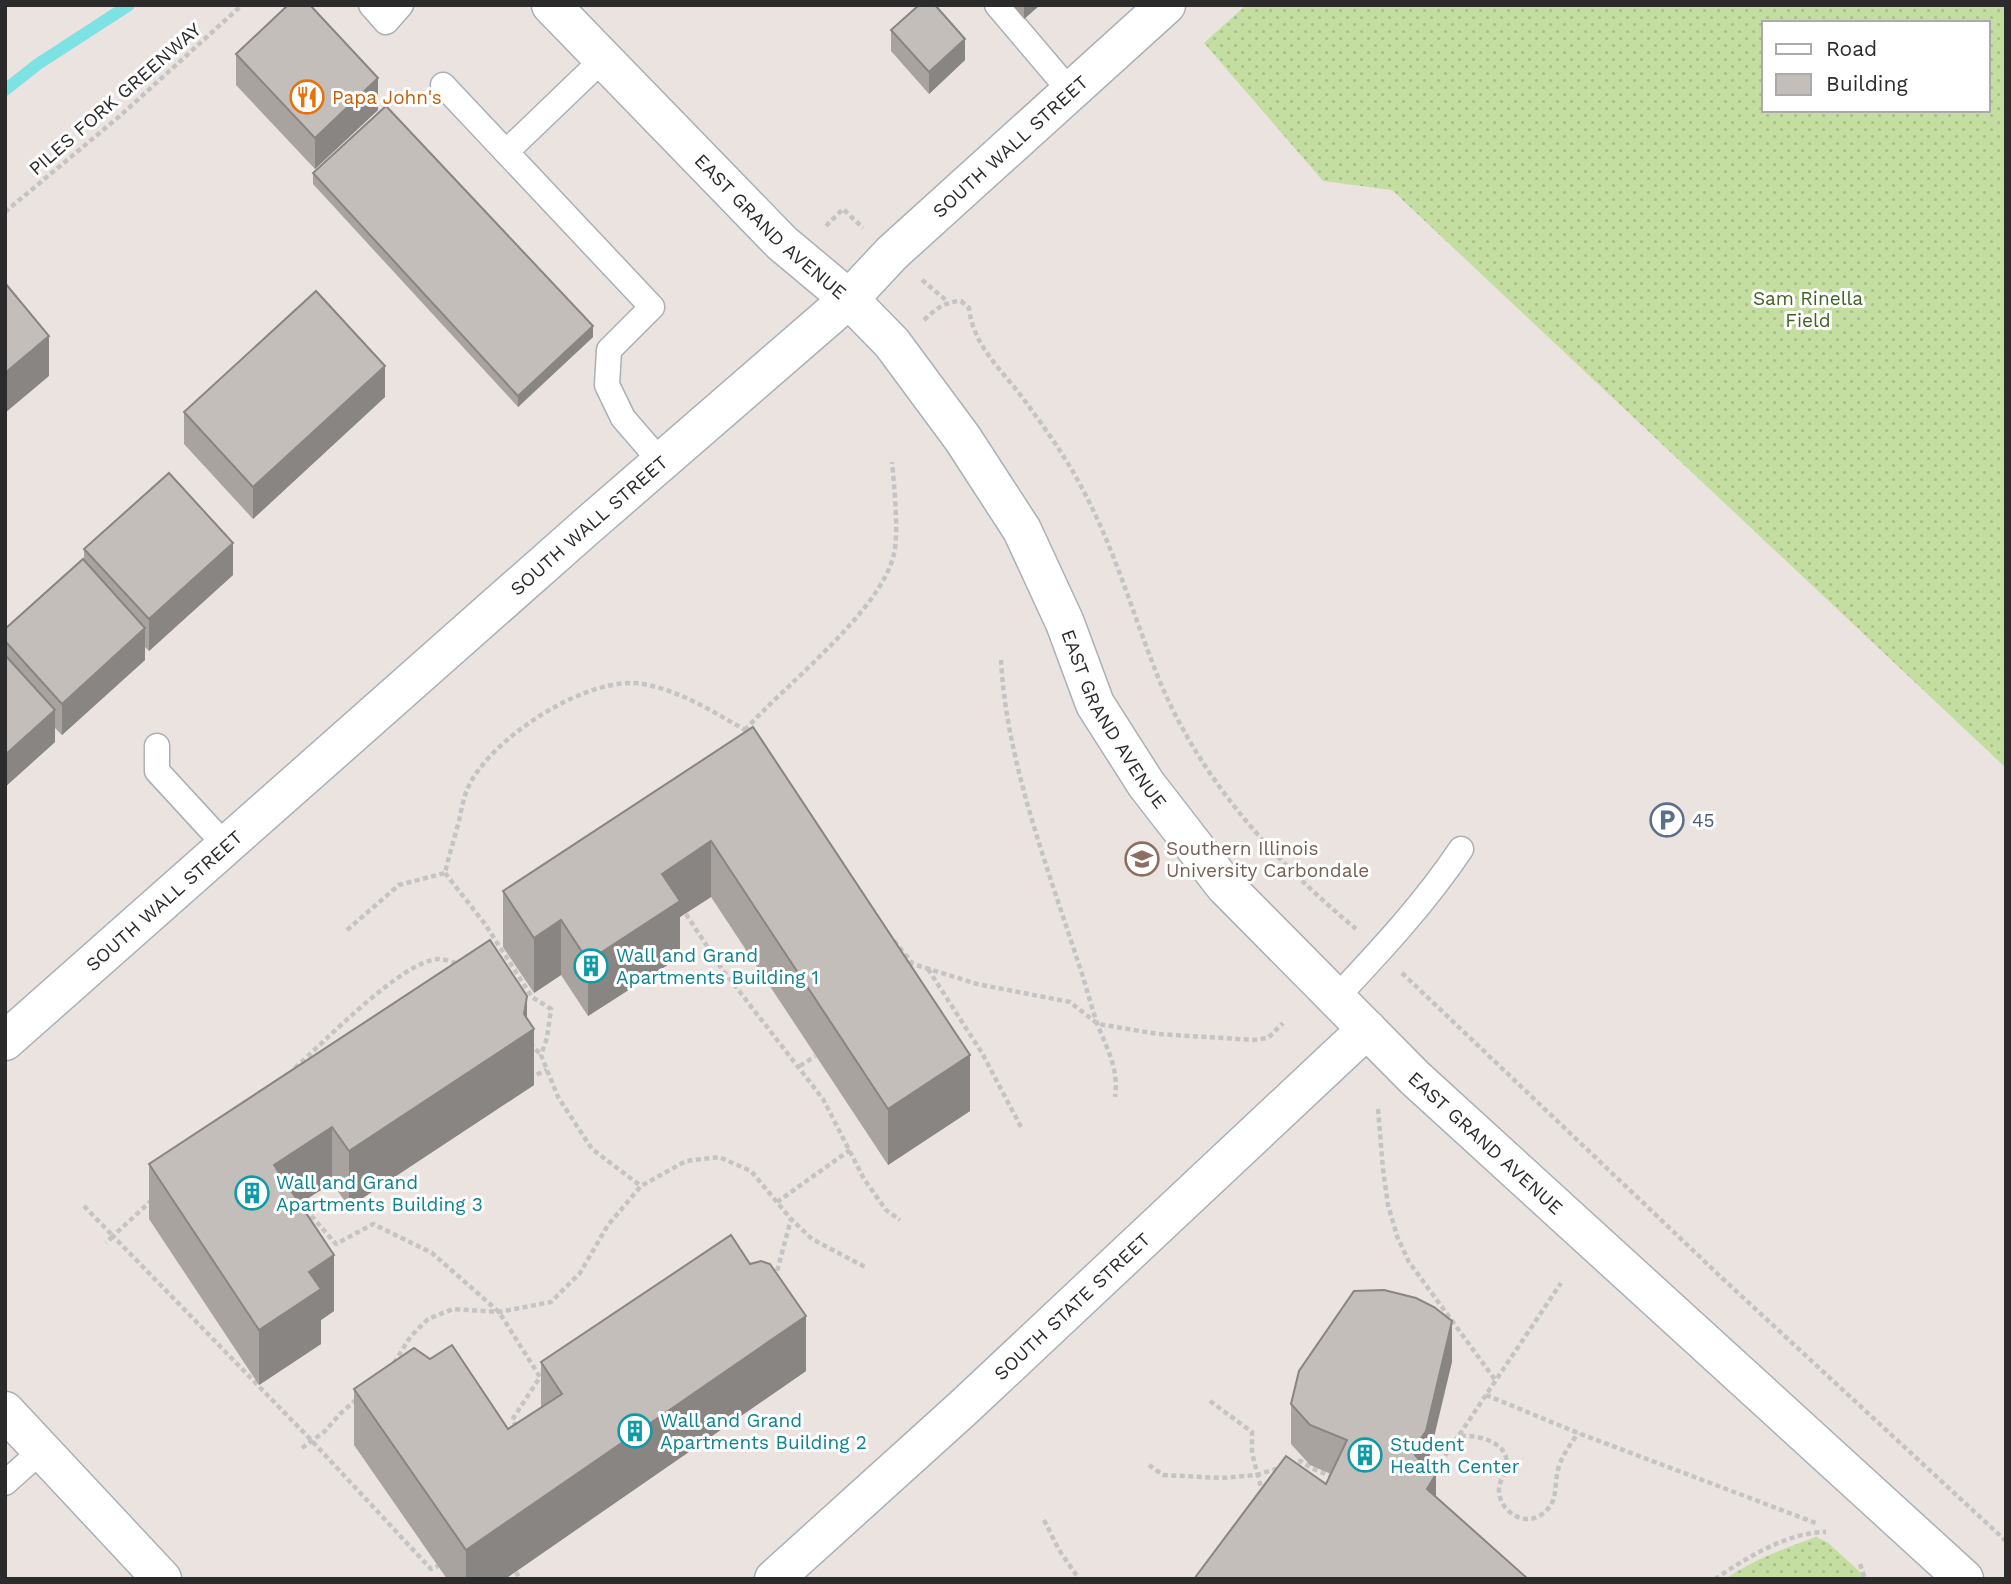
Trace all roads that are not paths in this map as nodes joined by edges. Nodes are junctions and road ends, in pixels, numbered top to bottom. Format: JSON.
{"nodes":[{"id":1,"x":371,"y":5,"type":"edge"},
{"id":2,"x":401,"y":5,"type":"edge"},
{"id":3,"x":551,"y":5,"type":"edge"},
{"id":4,"x":996,"y":5,"type":"edge"},
{"id":5,"x":1166,"y":5,"type":"edge"},
{"id":6,"x":603,"y":59,"type":"junction"},
{"id":7,"x":443,"y":85,"type":"dead end"},
{"id":8,"x":1070,"y":91,"type":"junction"},
{"id":9,"x":506,"y":152,"type":"junction"},
{"id":10,"x":849,"y":299,"type":"junction"},
{"id":11,"x":661,"y":462,"type":"junction"},
{"id":12,"x":157,"y":746,"type":"dead end"},
{"id":13,"x":226,"y":846,"type":"junction"},
{"id":14,"x":1461,"y":849,"type":"dead end"},
{"id":15,"x":1336,"y":998,"type":"junction"},
{"id":16,"x":1367,"y":1029,"type":"junction"},
{"id":17,"x":5,"y":1041,"type":"edge"},
{"id":18,"x":5,"y":1411,"type":"edge"},
{"id":19,"x":42,"y":1450,"type":"junction"},
{"id":20,"x":5,"y":1483,"type":"edge"},
{"id":21,"x":162,"y":1579,"type":"edge"},
{"id":22,"x":774,"y":1579,"type":"edge"},
{"id":23,"x":1964,"y":1579,"type":"edge"}],
"edges":[{"from":1,"to":2,"type":"lane"},
{"from":3,"to":6,"type":"main road","name":"EAST GRAND AVENUE"},
{"from":4,"to":8,"type":"lane"},
{"from":5,"to":8,"type":"main road","name":"SOUTH WALL STREET"},
{"from":6,"to":9,"type":"lane"},
{"from":6,"to":10,"type":"main road","name":"EAST GRAND AVENUE"},
{"from":7,"to":9,"type":"lane"},
{"from":8,"to":10,"type":"main road","name":"SOUTH WALL STREET"},
{"from":9,"to":11,"type":"lane"},
{"from":10,"to":11,"type":"main road","name":"SOUTH WALL STREET"},
{"from":10,"to":15,"type":"main road","name":"EAST GRAND AVENUE"},
{"from":11,"to":13,"type":"main road","name":"SOUTH WALL STREET"},
{"from":12,"to":13,"type":"lane"},
{"from":13,"to":17,"type":"main road","name":"SOUTH WALL STREET"},
{"from":14,"to":15,"type":"lane"},
{"from":15,"to":16,"type":"main road","name":"EAST GRAND AVENUE"},
{"from":16,"to":22,"type":"main road","name":"SOUTH STATE STREET"},
{"from":16,"to":23,"type":"main road","name":"EAST GRAND AVENUE"},
{"from":18,"to":19,"type":"main road"},
{"from":19,"to":20,"type":"lane"},
{"from":19,"to":21,"type":"main road"}]}
